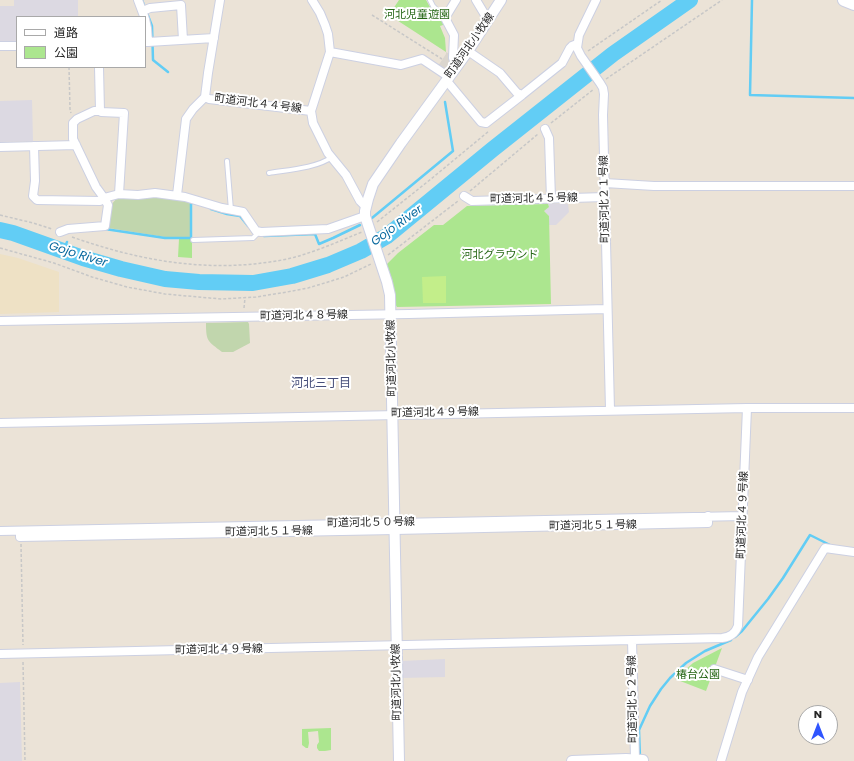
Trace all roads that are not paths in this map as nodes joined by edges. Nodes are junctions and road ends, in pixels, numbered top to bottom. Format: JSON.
{"nodes":[{"id":1,"x":138,"y":0,"type":"edge"},
{"id":2,"x":220,"y":0,"type":"edge"},
{"id":3,"x":312,"y":0,"type":"edge"},
{"id":4,"x":430,"y":0,"type":"edge"},
{"id":5,"x":456,"y":0,"type":"edge"},
{"id":6,"x":476,"y":0,"type":"edge"},
{"id":7,"x":501,"y":0,"type":"edge"},
{"id":8,"x":844,"y":0,"type":"edge"},
{"id":9,"x":594,"y":1,"type":"edge"},
{"id":10,"x":854,"y":4,"type":"edge"},
{"id":11,"x":144,"y":16,"type":"edge"},
{"id":12,"x":445,"y":18,"type":"junction"},
{"id":13,"x":488,"y":20,"type":"junction"},
{"id":14,"x":146,"y":24,"type":"edge"},
{"id":15,"x":214,"y":38,"type":"junction"},
{"id":16,"x":183,"y":40,"type":"junction"},
{"id":17,"x":147,"y":42,"type":"edge"},
{"id":18,"x":577,"y":44,"type":"junction"},
{"id":19,"x":0,"y":46,"type":"edge"},
{"id":20,"x":16,"y":46,"type":"edge"},
{"id":21,"x":468,"y":51,"type":"junction"},
{"id":22,"x":330,"y":52,"type":"junction"},
{"id":23,"x":457,"y":66,"type":"junction"},
{"id":24,"x":99,"y":68,"type":"edge"},
{"id":25,"x":448,"y":78,"type":"junction"},
{"id":26,"x":522,"y":95,"type":"junction"},
{"id":27,"x":205,"y":97,"type":"junction"},
{"id":28,"x":100,"y":111,"type":"junction"},
{"id":29,"x":311,"y":111,"type":"junction"},
{"id":30,"x":545,"y":129,"type":"dead end"},
{"id":31,"x":76,"y":145,"type":"junction"},
{"id":32,"x":0,"y":146,"type":"edge"},
{"id":33,"x":34,"y":146,"type":"junction"},
{"id":34,"x":332,"y":157,"type":"junction"},
{"id":35,"x":227,"y":161,"type":"dead end"},
{"id":36,"x":269,"y":173,"type":"dead end"},
{"id":37,"x":605,"y":182,"type":"junction"},
{"id":38,"x":854,"y":186,"type":"edge"},
{"id":39,"x":120,"y":194,"type":"junction"},
{"id":40,"x":177,"y":195,"type":"junction"},
{"id":41,"x":464,"y":196,"type":"dead end"},
{"id":42,"x":605,"y":197,"type":"junction"},
{"id":43,"x":104,"y":198,"type":"junction"},
{"id":44,"x":551,"y":199,"type":"junction"},
{"id":45,"x":230,"y":210,"type":"junction"},
{"id":46,"x":366,"y":211,"type":"junction"},
{"id":47,"x":60,"y":232,"type":"dead end"},
{"id":48,"x":259,"y":232,"type":"junction"},
{"id":49,"x":193,"y":240,"type":"dead end"},
{"id":50,"x":607,"y":309,"type":"junction"},
{"id":51,"x":391,"y":314,"type":"junction"},
{"id":52,"x":0,"y":321,"type":"edge"},
{"id":53,"x":747,"y":408,"type":"junction"},
{"id":54,"x":854,"y":408,"type":"edge"},
{"id":55,"x":610,"y":410,"type":"junction"},
{"id":56,"x":392,"y":414,"type":"junction"},
{"id":57,"x":0,"y":423,"type":"edge"},
{"id":58,"x":743,"y":516,"type":"junction"},
{"id":59,"x":395,"y":526,"type":"junction"},
{"id":60,"x":0,"y":531,"type":"edge"},
{"id":61,"x":854,"y":552,"type":"edge"},
{"id":62,"x":632,"y":640,"type":"junction"},
{"id":63,"x":397,"y":646,"type":"junction"},
{"id":64,"x":0,"y":654,"type":"edge"},
{"id":65,"x":714,"y":670,"type":"dead end"},
{"id":66,"x":748,"y":680,"type":"junction"},
{"id":67,"x":642,"y":760,"type":"edge"},
{"id":68,"x":399,"y":761,"type":"edge"},
{"id":69,"x":572,"y":761,"type":"edge"},
{"id":70,"x":593,"y":761,"type":"edge"},
{"id":71,"x":721,"y":761,"type":"edge"}],
"edges":[{"from":1,"to":11,"type":"street"},
{"from":2,"to":15,"type":"street"},
{"from":3,"to":22,"type":"street"},
{"from":4,"to":12,"type":"lane"},
{"from":5,"to":12,"type":"street"},
{"from":6,"to":13,"type":"street"},
{"from":7,"to":13,"type":"street","name":"町道河北小牧線"},
{"from":8,"to":10,"type":"main road"},
{"from":9,"to":18,"type":"street"},
{"from":11,"to":16,"type":"street"},
{"from":12,"to":23,"type":"street"},
{"from":13,"to":21,"type":"street","name":"町道河北小牧線"},
{"from":14,"to":17,"type":"street"},
{"from":15,"to":16,"type":"street"},
{"from":15,"to":27,"type":"street"},
{"from":16,"to":17,"type":"street"},
{"from":18,"to":26,"type":"street"},
{"from":18,"to":37,"type":"street","name":"町道河北２１号線"},
{"from":19,"to":20,"type":"street"},
{"from":21,"to":23,"type":"street","name":"町道河北小牧線"},
{"from":21,"to":26,"type":"street"},
{"from":22,"to":25,"type":"street"},
{"from":22,"to":29,"type":"street"},
{"from":23,"to":25,"type":"street","name":"町道河北小牧線"},
{"from":24,"to":28,"type":"street"},
{"from":25,"to":26,"type":"street"},
{"from":25,"to":46,"type":"street","name":"町道河北小牧線"},
{"from":27,"to":29,"type":"street","name":"町道河北４４号線"},
{"from":27,"to":40,"type":"street"},
{"from":28,"to":31,"type":"street"},
{"from":28,"to":39,"type":"street"},
{"from":29,"to":34,"type":"street"},
{"from":30,"to":44,"type":"street"},
{"from":31,"to":33,"type":"street"},
{"from":31,"to":43,"type":"street"},
{"from":32,"to":33,"type":"street"},
{"from":33,"to":43,"type":"street"},
{"from":34,"to":36,"type":"lane"},
{"from":34,"to":46,"type":"street"},
{"from":35,"to":45,"type":"lane"},
{"from":37,"to":38,"type":"street"},
{"from":37,"to":42,"type":"street","name":"町道河北２１号線"},
{"from":39,"to":40,"type":"street"},
{"from":39,"to":43,"type":"street"},
{"from":40,"to":45,"type":"street"},
{"from":41,"to":44,"type":"street","name":"町道河北４５号線"},
{"from":42,"to":44,"type":"street","name":"町道河北４５号線"},
{"from":42,"to":50,"type":"street","name":"町道河北２１号線"},
{"from":43,"to":47,"type":"street"},
{"from":45,"to":48,"type":"street"},
{"from":46,"to":48,"type":"street"},
{"from":46,"to":51,"type":"street","name":"町道河北小牧線"},
{"from":48,"to":49,"type":"lane"},
{"from":50,"to":51,"type":"street","name":"町道河北４８号線"},
{"from":50,"to":55,"type":"street","name":"町道河北２１号線"},
{"from":51,"to":52,"type":"street","name":"町道河北４８号線"},
{"from":51,"to":56,"type":"street","name":"町道河北小牧線"},
{"from":53,"to":54,"type":"street"},
{"from":53,"to":55,"type":"street","name":"町道河北４９号線"},
{"from":53,"to":58,"type":"street","name":"町道河北４９号線"},
{"from":55,"to":56,"type":"street","name":"町道河北４９号線"},
{"from":56,"to":57,"type":"street","name":"町道河北４９号線"},
{"from":56,"to":59,"type":"street","name":"町道河北小牧線"},
{"from":58,"to":59,"type":"street","name":"町道河北５０号線"},
{"from":58,"to":62,"type":"street","name":"町道河北４９号線"},
{"from":59,"to":60,"type":"street","name":"町道河北５０号線"},
{"from":59,"to":63,"type":"street","name":"町道河北小牧線"},
{"from":61,"to":66,"type":"street"},
{"from":62,"to":63,"type":"street","name":"町道河北４９号線"},
{"from":62,"to":67,"type":"street","name":"町道河北５２号線"},
{"from":63,"to":64,"type":"street","name":"町道河北４９号線"},
{"from":63,"to":68,"type":"street","name":"町道河北小牧線"},
{"from":65,"to":66,"type":"street"},
{"from":66,"to":71,"type":"street"},
{"from":67,"to":70,"type":"street"},
{"from":69,"to":70,"type":"street"}]}
